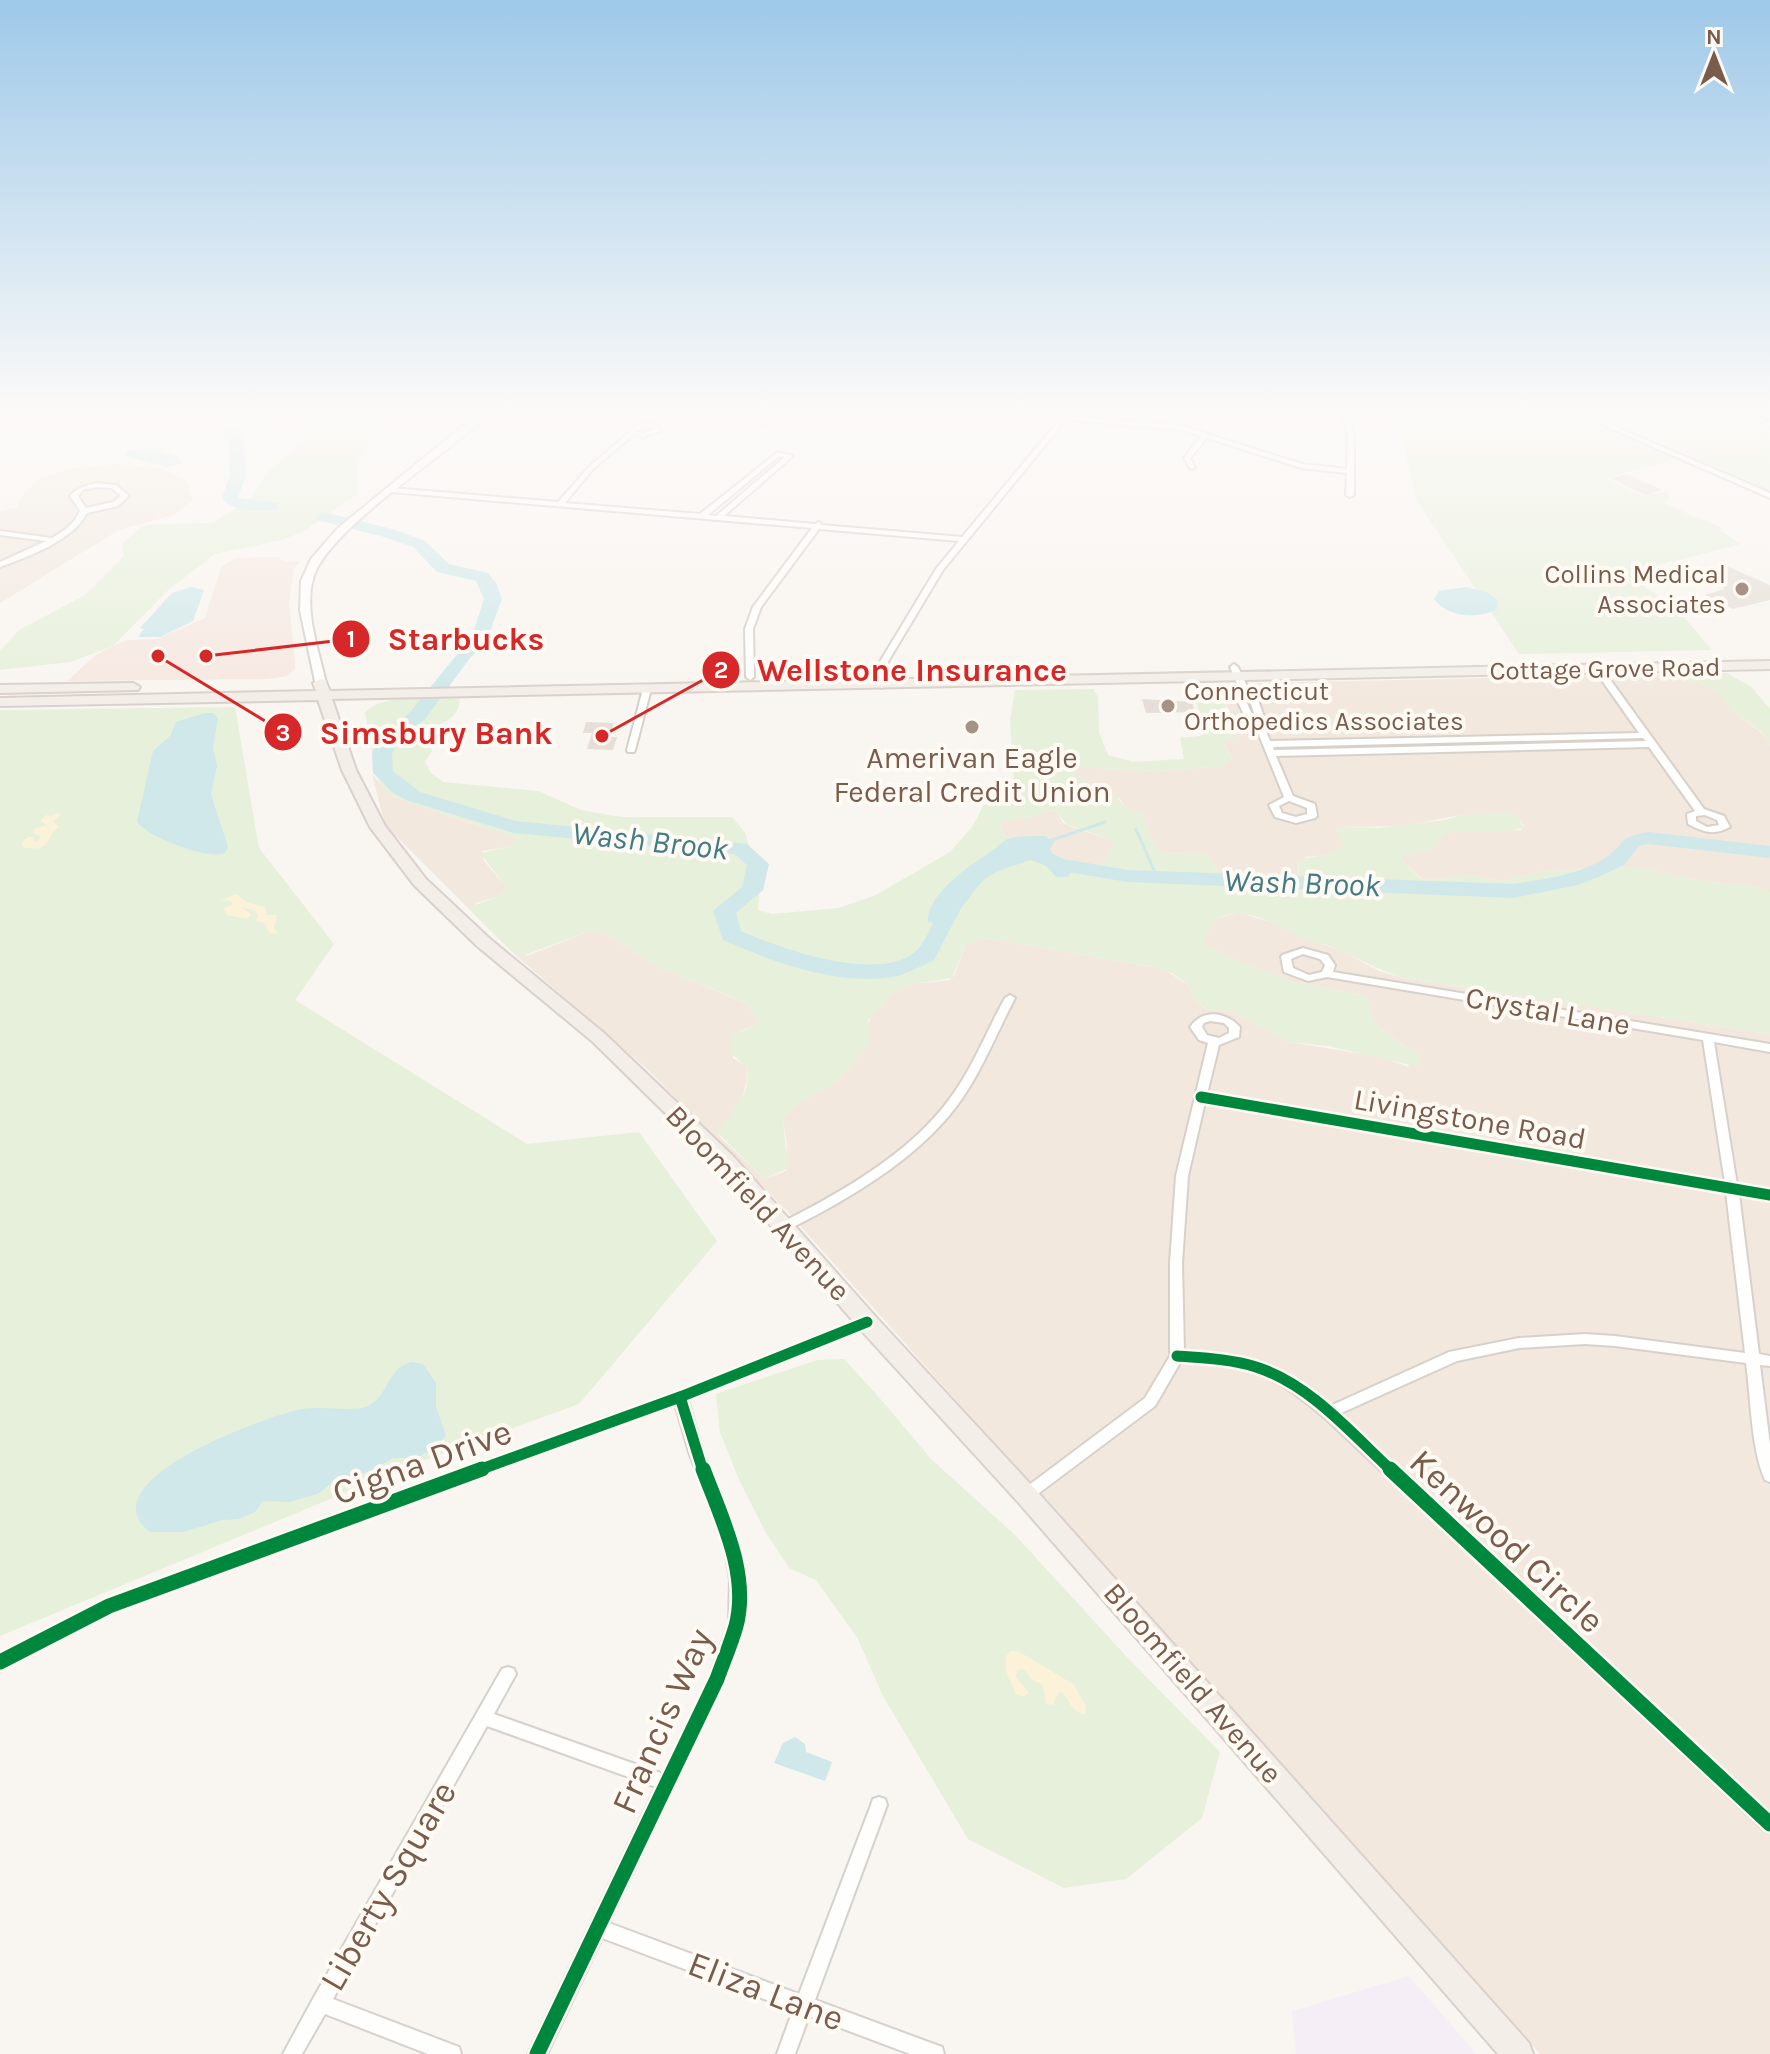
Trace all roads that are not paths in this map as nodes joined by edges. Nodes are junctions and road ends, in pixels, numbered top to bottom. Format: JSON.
{"nodes":[{"id":1,"x":81,"y":507,"type":"edge"},
{"id":2,"x":102,"y":507,"type":"edge"},
{"id":3,"x":370,"y":507,"type":"edge"},
{"id":4,"x":583,"y":507,"type":"edge"},
{"id":5,"x":713,"y":507,"type":"edge"},
{"id":6,"x":731,"y":507,"type":"edge"},
{"id":7,"x":989,"y":507,"type":"edge"},
{"id":8,"x":84,"y":511,"type":"junction"},
{"id":9,"x":702,"y":516,"type":"junction"},
{"id":10,"x":719,"y":517,"type":"junction"},
{"id":11,"x":819,"y":524,"type":"junction"},
{"id":12,"x":0,"y":533,"type":"edge"},
{"id":13,"x":962,"y":539,"type":"junction"},
{"id":14,"x":53,"y":540,"type":"junction"},
{"id":15,"x":0,"y":565,"type":"edge"},
{"id":16,"x":1770,"y":655,"type":"edge"},
{"id":17,"x":1733,"y":661,"type":"junction"},
{"id":18,"x":1770,"y":665,"type":"edge"},
{"id":19,"x":1598,"y":669,"type":"junction"},
{"id":20,"x":1236,"y":672,"type":"junction"},
{"id":21,"x":750,"y":677,"type":"junction"},
{"id":22,"x":882,"y":679,"type":"junction"},
{"id":23,"x":438,"y":686,"type":"junction"},
{"id":24,"x":90,"y":687,"type":"junction"},
{"id":25,"x":0,"y":689,"type":"edge"},
{"id":26,"x":323,"y":689,"type":"junction"},
{"id":27,"x":647,"y":689,"type":"junction"},
{"id":28,"x":70,"y":700,"type":"junction"},
{"id":29,"x":0,"y":702,"type":"edge"},
{"id":30,"x":1649,"y":740,"type":"junction"},
{"id":31,"x":1268,"y":748,"type":"junction"},
{"id":32,"x":631,"y":750,"type":"dead end"},
{"id":33,"x":1289,"y":798,"type":"dead end"},
{"id":34,"x":1701,"y":812,"type":"dead end"},
{"id":35,"x":1327,"y":974,"type":"dead end"},
{"id":36,"x":1010,"y":998,"type":"dead end"},
{"id":37,"x":1708,"y":1038,"type":"junction"},
{"id":38,"x":1214,"y":1041,"type":"dead end"},
{"id":39,"x":1770,"y":1048,"type":"edge"},
{"id":40,"x":1201,"y":1097,"type":"junction"},
{"id":41,"x":1732,"y":1189,"type":"junction"},
{"id":42,"x":1770,"y":1195,"type":"edge"},
{"id":43,"x":783,"y":1227,"type":"junction"},
{"id":44,"x":867,"y":1322,"type":"junction"},
{"id":45,"x":1177,"y":1356,"type":"junction"},
{"id":46,"x":1753,"y":1358,"type":"junction"},
{"id":47,"x":1770,"y":1361,"type":"edge"},
{"id":48,"x":680,"y":1397,"type":"junction"},
{"id":49,"x":1329,"y":1413,"type":"junction"},
{"id":50,"x":1770,"y":1476,"type":"edge"},
{"id":51,"x":1026,"y":1495,"type":"junction"},
{"id":52,"x":0,"y":1662,"type":"edge"},
{"id":53,"x":508,"y":1674,"type":"dead end"},
{"id":54,"x":483,"y":1717,"type":"junction"},
{"id":55,"x":666,"y":1783,"type":"junction"},
{"id":56,"x":879,"y":1805,"type":"dead end"},
{"id":57,"x":1770,"y":1824,"type":"edge"},
{"id":58,"x":597,"y":1927,"type":"junction"},
{"id":59,"x":320,"y":2003,"type":"junction"},
{"id":60,"x":805,"y":2006,"type":"junction"},
{"id":61,"x":292,"y":2054,"type":"edge"},
{"id":62,"x":452,"y":2054,"type":"edge"},
{"id":63,"x":537,"y":2054,"type":"edge"},
{"id":64,"x":786,"y":2054,"type":"edge"},
{"id":65,"x":935,"y":2054,"type":"edge"},
{"id":66,"x":1518,"y":2054,"type":"edge"}],
"edges":[{"from":1,"to":8,"type":"street"},
{"from":2,"to":8,"type":"street"},
{"from":3,"to":26,"type":"main road","name":"Bloomfield Avenue"},
{"from":4,"to":9,"type":"street"},
{"from":5,"to":9,"type":"street"},
{"from":6,"to":10,"type":"street"},
{"from":7,"to":13,"type":"street"},
{"from":8,"to":14,"type":"street"},
{"from":9,"to":10,"type":"street"},
{"from":10,"to":11,"type":"street"},
{"from":11,"to":13,"type":"street"},
{"from":11,"to":21,"type":"street"},
{"from":12,"to":14,"type":"street"},
{"from":13,"to":22,"type":"street"},
{"from":14,"to":15,"type":"street"},
{"from":16,"to":17,"type":"main road","name":"Cottage Grove Road"},
{"from":17,"to":18,"type":"main road","name":"Cottage Grove Road"},
{"from":17,"to":19,"type":"main road","name":"Cottage Grove Road"},
{"from":17,"to":20,"type":"main road","name":"Cottage Grove Road"},
{"from":19,"to":20,"type":"main road","name":"Cottage Grove Road"},
{"from":19,"to":30,"type":"street"},
{"from":20,"to":22,"type":"main road","name":"Cottage Grove Road"},
{"from":20,"to":31,"type":"street"},
{"from":21,"to":22,"type":"main road","name":"Cottage Grove Road"},
{"from":21,"to":23,"type":"main road","name":"Cottage Grove Road"},
{"from":22,"to":27,"type":"main road","name":"Cottage Grove Road"},
{"from":23,"to":26,"type":"main road","name":"Cottage Grove Road"},
{"from":23,"to":27,"type":"main road","name":"Cottage Grove Road"},
{"from":24,"to":25,"type":"main road","name":"Cottage Grove Road"},
{"from":24,"to":26,"type":"main road","name":"Cottage Grove Road"},
{"from":24,"to":28,"type":"main road"},
{"from":26,"to":28,"type":"main road","name":"Cottage Grove Road"},
{"from":26,"to":43,"type":"main road","name":"Bloomfield Avenue"},
{"from":27,"to":32,"type":"street"},
{"from":28,"to":29,"type":"main road","name":"Cottage Grove Road"},
{"from":30,"to":31,"type":"street"},
{"from":30,"to":34,"type":"street"},
{"from":31,"to":33,"type":"street"},
{"from":35,"to":37,"type":"street","name":"Crystal Lane"},
{"from":36,"to":43,"type":"street"},
{"from":37,"to":39,"type":"street","name":"Crystal Lane"},
{"from":37,"to":41,"type":"street"},
{"from":38,"to":40,"type":"street"},
{"from":40,"to":41,"type":"street","name":"Livingstone Road"},
{"from":40,"to":45,"type":"street"},
{"from":41,"to":42,"type":"street"},
{"from":41,"to":46,"type":"street"},
{"from":43,"to":44,"type":"main road","name":"Bloomfield Avenue"},
{"from":44,"to":48,"type":"street","name":"Cigna Drive"},
{"from":44,"to":51,"type":"main road","name":"Bloomfield Avenue"},
{"from":45,"to":49,"type":"street","name":"Kenwood Circle"},
{"from":45,"to":51,"type":"street"},
{"from":46,"to":47,"type":"street"},
{"from":46,"to":49,"type":"street"},
{"from":46,"to":50,"type":"street"},
{"from":48,"to":52,"type":"street","name":"Cigna Drive"},
{"from":48,"to":55,"type":"street","name":"Francis Way"},
{"from":49,"to":57,"type":"street","name":"Kenwood Circle"},
{"from":51,"to":66,"type":"main road","name":"Bloomfield Avenue"},
{"from":53,"to":54,"type":"street","name":"Liberty Square"},
{"from":54,"to":55,"type":"street"},
{"from":54,"to":59,"type":"street","name":"Liberty Square"},
{"from":55,"to":58,"type":"street","name":"Francis Way"},
{"from":56,"to":60,"type":"street"},
{"from":58,"to":60,"type":"street","name":"Eliza Lane"},
{"from":58,"to":63,"type":"street","name":"Francis Way"},
{"from":59,"to":61,"type":"street","name":"Liberty Square"},
{"from":59,"to":62,"type":"street"},
{"from":60,"to":64,"type":"street"},
{"from":60,"to":65,"type":"street","name":"Eliza Lane"}]}
